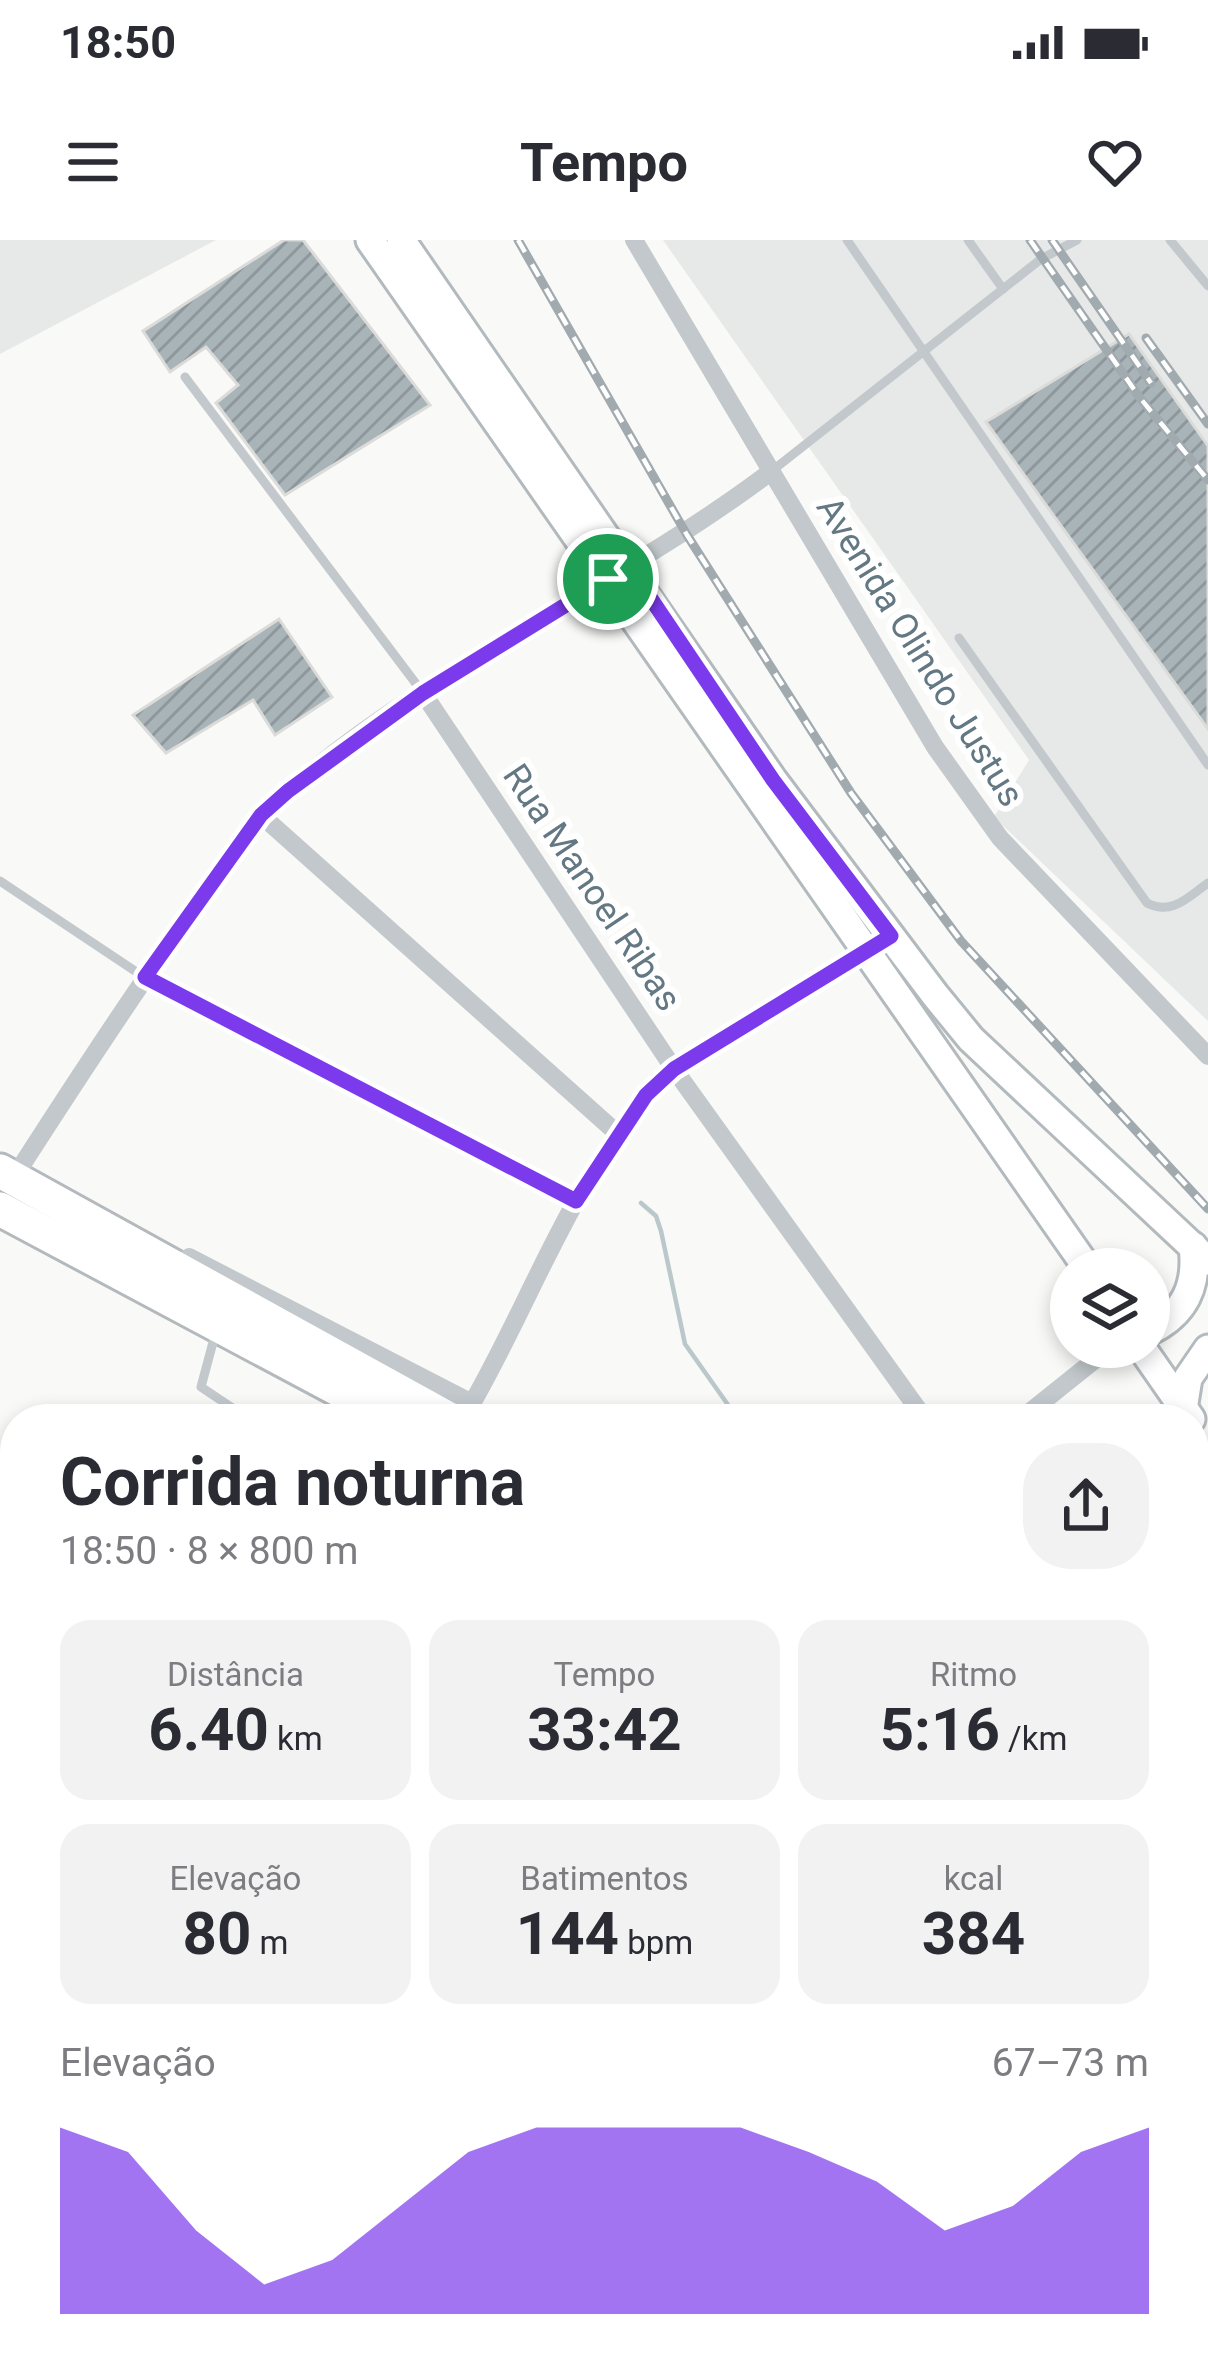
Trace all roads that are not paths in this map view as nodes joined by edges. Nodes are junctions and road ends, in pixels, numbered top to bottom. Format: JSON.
{"nodes":[{"id":1,"x":370,"y":240,"type":"edge"},
{"id":2,"x":401,"y":240,"type":"edge"},
{"id":3,"x":634,"y":240,"type":"edge"},
{"id":4,"x":847,"y":240,"type":"edge"},
{"id":5,"x":968,"y":240,"type":"edge"},
{"id":6,"x":1077,"y":240,"type":"edge"},
{"id":7,"x":1170,"y":240,"type":"edge"},
{"id":8,"x":1208,"y":286,"type":"edge"},
{"id":9,"x":1003,"y":289,"type":"junction"},
{"id":10,"x":924,"y":350,"type":"junction"},
{"id":11,"x":185,"y":377,"type":"dead end"},
{"id":12,"x":769,"y":473,"type":"junction"},
{"id":13,"x":618,"y":572,"type":"junction"},
{"id":14,"x":959,"y":638,"type":"dead end"},
{"id":15,"x":423,"y":693,"type":"junction"},
{"id":16,"x":1208,"y":765,"type":"edge"},
{"id":17,"x":261,"y":815,"type":"junction"},
{"id":18,"x":0,"y":881,"type":"edge"},
{"id":19,"x":1208,"y":883,"type":"edge"},
{"id":20,"x":880,"y":944,"type":"junction"},
{"id":21,"x":145,"y":977,"type":"junction"},
{"id":22,"x":1208,"y":1056,"type":"edge"},
{"id":23,"x":674,"y":1069,"type":"junction"},
{"id":24,"x":618,"y":1134,"type":"junction"},
{"id":25,"x":8,"y":1181,"type":"edge"},
{"id":26,"x":576,"y":1201,"type":"junction"},
{"id":27,"x":1075,"y":1248,"type":"edge"},
{"id":28,"x":1201,"y":1254,"type":"edge"},
{"id":29,"x":1170,"y":1316,"type":"edge"},
{"id":30,"x":218,"y":1326,"type":"junction"},
{"id":31,"x":1208,"y":1349,"type":"edge"},
{"id":32,"x":1085,"y":1368,"type":"edge"},
{"id":33,"x":1156,"y":1368,"type":"edge"},
{"id":34,"x":226,"y":1404,"type":"edge"},
{"id":35,"x":366,"y":1404,"type":"edge"},
{"id":36,"x":442,"y":1404,"type":"edge"},
{"id":37,"x":466,"y":1404,"type":"edge"},
{"id":38,"x":914,"y":1404,"type":"edge"},
{"id":39,"x":1040,"y":1404,"type":"edge"},
{"id":40,"x":1181,"y":1404,"type":"edge"},
{"id":41,"x":1189,"y":1404,"type":"edge"}],
"edges":[{"from":1,"to":13,"type":"main road"},
{"from":2,"to":13,"type":"main road"},
{"from":3,"to":12,"type":"street","name":"Avenida Olindo Justus"},
{"from":4,"to":10,"type":"lane"},
{"from":5,"to":9,"type":"lane"},
{"from":6,"to":9,"type":"lane"},
{"from":7,"to":8,"type":"lane"},
{"from":9,"to":10,"type":"lane"},
{"from":10,"to":12,"type":"lane"},
{"from":10,"to":16,"type":"lane"},
{"from":11,"to":15,"type":"lane","name":"Rua Manoel Ribas"},
{"from":12,"to":13,"type":"street"},
{"from":12,"to":22,"type":"street","name":"Avenida Olindo Justus"},
{"from":13,"to":15,"type":"street"},
{"from":13,"to":20,"type":"main road"},
{"from":14,"to":19,"type":"lane"},
{"from":15,"to":17,"type":"street"},
{"from":15,"to":23,"type":"street","name":"Rua Manoel Ribas"},
{"from":17,"to":21,"type":"street"},
{"from":17,"to":24,"type":"street"},
{"from":18,"to":21,"type":"lane"},
{"from":20,"to":23,"type":"street"},
{"from":20,"to":27,"type":"main road"},
{"from":20,"to":28,"type":"main road"},
{"from":21,"to":25,"type":"street"},
{"from":21,"to":26,"type":"street"},
{"from":23,"to":24,"type":"street"},
{"from":23,"to":38,"type":"street","name":"Rua Manoel Ribas"},
{"from":24,"to":26,"type":"street"},
{"from":25,"to":30,"type":"highway"},
{"from":25,"to":36,"type":"highway"},
{"from":26,"to":37,"type":"street"},
{"from":28,"to":29,"type":"main road"},
{"from":30,"to":34,"type":"lane"},
{"from":30,"to":35,"type":"highway"},
{"from":31,"to":41,"type":"main road"},
{"from":32,"to":39,"type":"street"},
{"from":33,"to":40,"type":"main road"}]}
